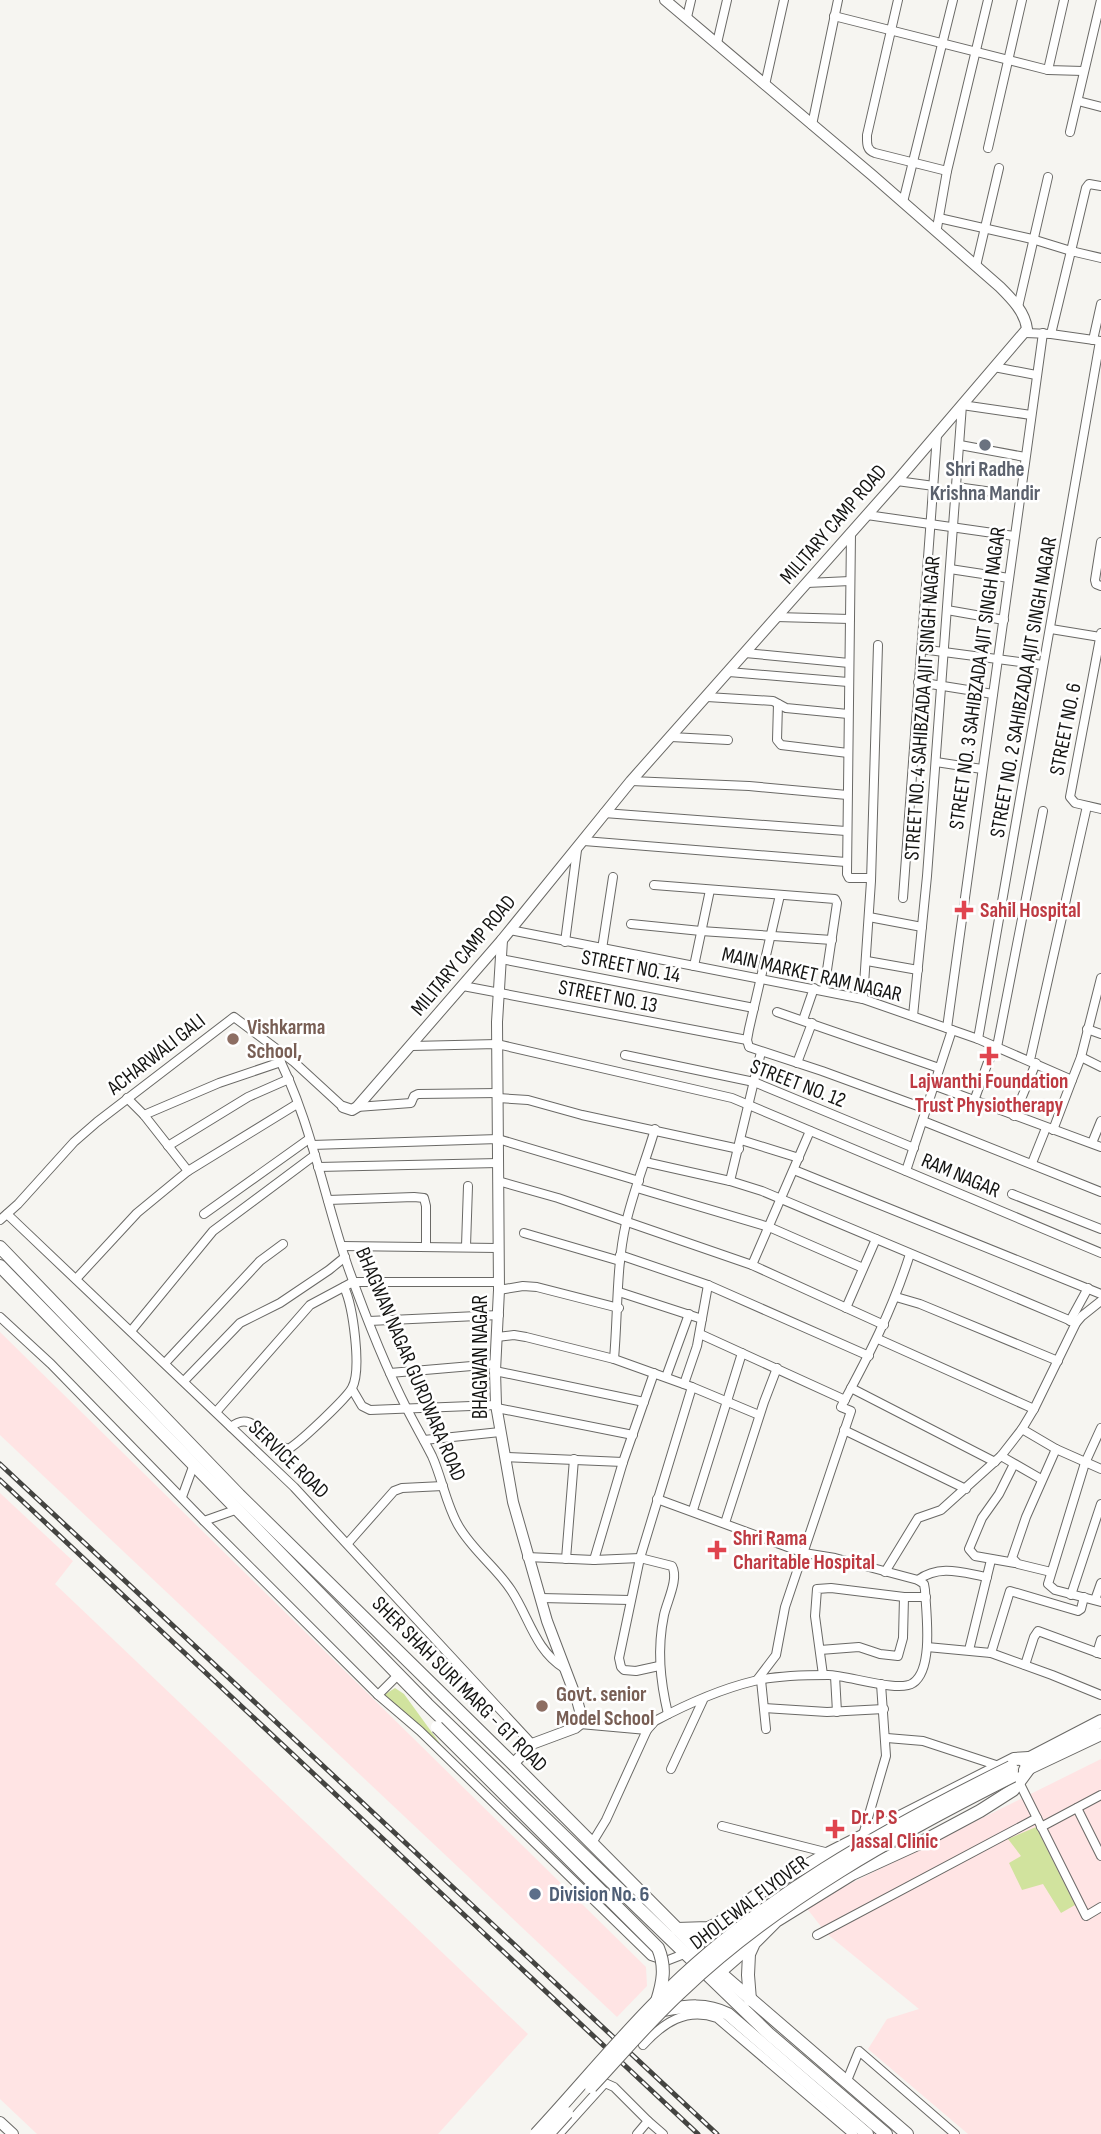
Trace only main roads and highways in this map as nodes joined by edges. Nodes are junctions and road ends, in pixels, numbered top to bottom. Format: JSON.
{"nodes":[{"id":1,"x":0,"y":1247,"type":"edge"},
{"id":2,"x":0,"y":1266,"type":"edge"},
{"id":3,"x":427,"y":1704,"type":"junction"},
{"id":4,"x":1101,"y":1721,"type":"edge"},
{"id":5,"x":1101,"y":1734,"type":"edge"},
{"id":6,"x":1030,"y":1763,"type":"junction"},
{"id":7,"x":1010,"y":1773,"type":"junction"},
{"id":8,"x":719,"y":1923,"type":"junction"},
{"id":9,"x":677,"y":1929,"type":"junction"},
{"id":10,"x":754,"y":1943,"type":"junction"},
{"id":11,"x":689,"y":1950,"type":"junction"},
{"id":12,"x":715,"y":1976,"type":"junction"},
{"id":13,"x":750,"y":2000,"type":"junction"},
{"id":14,"x":660,"y":2005,"type":"junction"},
{"id":15,"x":537,"y":2134,"type":"edge"},
{"id":16,"x":548,"y":2134,"type":"edge"},
{"id":17,"x":867,"y":2134,"type":"edge"},
{"id":18,"x":886,"y":2134,"type":"edge"},
{"id":19,"x":907,"y":2134,"type":"edge"}],
"edges":[{"from":1,"to":9,"type":"main road","name":"SHER SHAH SURI MARG - GT ROAD"},
{"from":2,"to":3,"type":"main road","name":"SHER SHAH SURI MARG - GT ROAD"},
{"from":3,"to":11,"type":"main road","name":"SHER SHAH SURI MARG - GT ROAD"},
{"from":3,"to":14,"type":"main road","bridge":true},
{"from":4,"to":6,"type":"main road"},
{"from":5,"to":6,"type":"main road"},
{"from":6,"to":7,"type":"main road","name":"DHOLEWAL FLYOVER"},
{"from":7,"to":8,"type":"main road"},
{"from":7,"to":10,"type":"main road"},
{"from":7,"to":14,"type":"main road","name":"DHOLEWAL FLYOVER","bridge":true},
{"from":8,"to":9,"type":"main road"},
{"from":8,"to":11,"type":"main road"},
{"from":9,"to":11,"type":"main road","name":"SHER SHAH SURI MARG - GT ROAD"},
{"from":10,"to":12,"type":"main road"},
{"from":10,"to":13,"type":"main road"},
{"from":11,"to":12,"type":"main road","name":"SHER SHAH SURI MARG - GT ROAD"},
{"from":12,"to":13,"type":"main road","name":"SHER SHAH SURI MARG - GT ROAD"},
{"from":12,"to":18,"type":"main road","name":"SHER SHAH SURI MARG - GT ROAD"},
{"from":13,"to":19,"type":"main road","name":"SHER SHAH SURI MARG - GT ROAD"},
{"from":14,"to":15,"type":"main road","name":"DHOLEWAL FLYOVER","bridge":true},
{"from":14,"to":16,"type":"main road","name":"DHOLEWAL FLYOVER","bridge":true},
{"from":14,"to":17,"type":"main road"}]}
